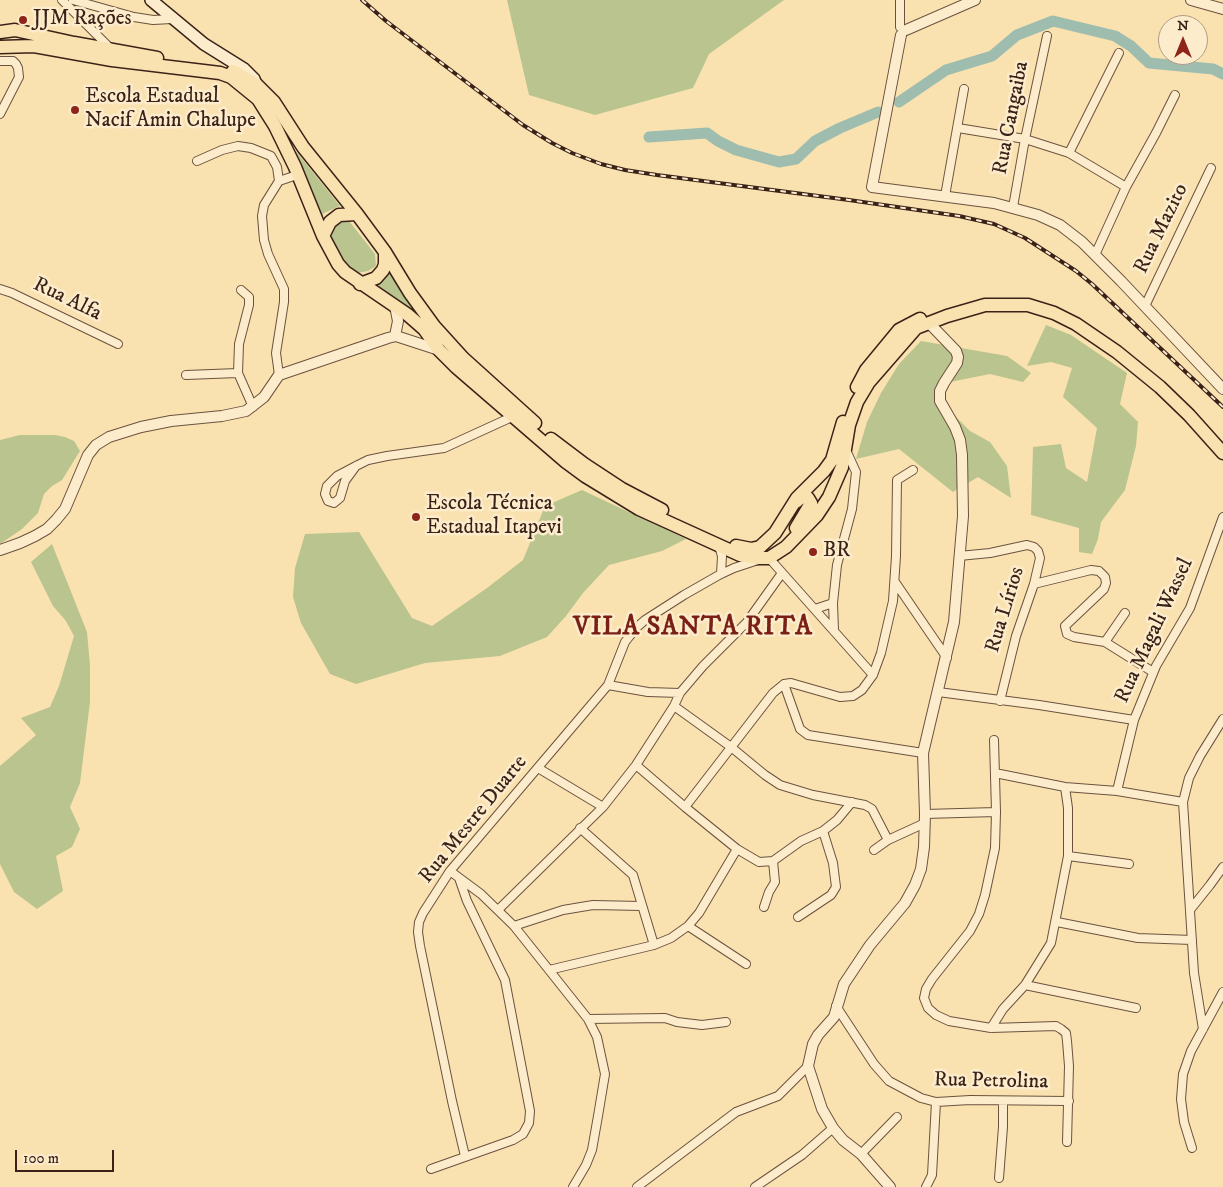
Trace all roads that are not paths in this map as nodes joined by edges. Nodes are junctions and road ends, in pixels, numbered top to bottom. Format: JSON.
{"nodes":[{"id":1,"x":62,"y":0,"type":"edge"},
{"id":2,"x":73,"y":0,"type":"edge"},
{"id":3,"x":150,"y":0,"type":"edge"},
{"id":4,"x":900,"y":0,"type":"edge"},
{"id":5,"x":975,"y":0,"type":"edge"},
{"id":6,"x":1191,"y":0,"type":"edge"},
{"id":7,"x":1223,"y":9,"type":"edge"},
{"id":8,"x":172,"y":18,"type":"junction"},
{"id":9,"x":15,"y":30,"type":"junction"},
{"id":10,"x":903,"y":31,"type":"junction"},
{"id":11,"x":0,"y":32,"type":"edge"},
{"id":12,"x":1047,"y":36,"type":"dead end"},
{"id":13,"x":14,"y":46,"type":"junction"},
{"id":14,"x":0,"y":47,"type":"edge"},
{"id":15,"x":113,"y":50,"type":"junction"},
{"id":16,"x":218,"y":52,"type":"junction"},
{"id":17,"x":1119,"y":53,"type":"dead end"},
{"id":18,"x":0,"y":61,"type":"edge"},
{"id":19,"x":215,"y":67,"type":"junction"},
{"id":20,"x":256,"y":84,"type":"junction"},
{"id":21,"x":964,"y":88,"type":"dead end"},
{"id":22,"x":1175,"y":95,"type":"dead end"},
{"id":23,"x":0,"y":114,"type":"edge"},
{"id":24,"x":958,"y":128,"type":"junction"},
{"id":25,"x":1025,"y":139,"type":"junction"},
{"id":26,"x":1069,"y":153,"type":"junction"},
{"id":27,"x":197,"y":161,"type":"dead end"},
{"id":28,"x":1211,"y":168,"type":"dead end"},
{"id":29,"x":298,"y":175,"type":"junction"},
{"id":30,"x":279,"y":181,"type":"junction"},
{"id":31,"x":1126,"y":187,"type":"junction"},
{"id":32,"x":944,"y":196,"type":"junction"},
{"id":33,"x":1013,"y":207,"type":"junction"},
{"id":34,"x":357,"y":214,"type":"junction"},
{"id":35,"x":323,"y":236,"type":"junction"},
{"id":36,"x":385,"y":252,"type":"junction"},
{"id":37,"x":1095,"y":255,"type":"junction"},
{"id":38,"x":360,"y":284,"type":"junction"},
{"id":39,"x":0,"y":289,"type":"edge"},
{"id":40,"x":241,"y":290,"type":"dead end"},
{"id":41,"x":395,"y":306,"type":"junction"},
{"id":42,"x":1144,"y":306,"type":"junction"},
{"id":43,"x":929,"y":323,"type":"junction"},
{"id":44,"x":396,"y":336,"type":"junction"},
{"id":45,"x":118,"y":344,"type":"dead end"},
{"id":46,"x":439,"y":350,"type":"junction"},
{"id":47,"x":238,"y":373,"type":"junction"},
{"id":48,"x":186,"y":375,"type":"dead end"},
{"id":49,"x":278,"y":375,"type":"junction"},
{"id":50,"x":1223,"y":389,"type":"edge"},
{"id":51,"x":253,"y":407,"type":"junction"},
{"id":52,"x":514,"y":416,"type":"junction"},
{"id":53,"x":1223,"y":440,"type":"edge"},
{"id":54,"x":846,"y":449,"type":"junction"},
{"id":55,"x":1223,"y":453,"type":"edge"},
{"id":56,"x":356,"y":466,"type":"junction"},
{"id":57,"x":913,"y":470,"type":"dead end"},
{"id":58,"x":1223,"y":517,"type":"edge"},
{"id":59,"x":783,"y":518,"type":"junction"},
{"id":60,"x":790,"y":542,"type":"junction"},
{"id":61,"x":719,"y":546,"type":"junction"},
{"id":62,"x":0,"y":550,"type":"edge"},
{"id":63,"x":959,"y":556,"type":"junction"},
{"id":64,"x":766,"y":559,"type":"junction"},
{"id":65,"x":782,"y":573,"type":"junction"},
{"id":66,"x":721,"y":574,"type":"junction"},
{"id":67,"x":895,"y":582,"type":"junction"},
{"id":68,"x":1034,"y":584,"type":"junction"},
{"id":69,"x":834,"y":603,"type":"junction"},
{"id":70,"x":815,"y":609,"type":"junction"},
{"id":71,"x":1125,"y":613,"type":"dead end"},
{"id":72,"x":834,"y":631,"type":"junction"},
{"id":73,"x":1105,"y":642,"type":"junction"},
{"id":74,"x":946,"y":658,"type":"junction"},
{"id":75,"x":1153,"y":672,"type":"junction"},
{"id":76,"x":873,"y":675,"type":"junction"},
{"id":77,"x":784,"y":684,"type":"junction"},
{"id":78,"x":608,"y":685,"type":"junction"},
{"id":79,"x":938,"y":692,"type":"junction"},
{"id":80,"x":680,"y":693,"type":"junction"},
{"id":81,"x":1000,"y":701,"type":"junction"},
{"id":82,"x":674,"y":706,"type":"junction"},
{"id":83,"x":1223,"y":719,"type":"edge"},
{"id":84,"x":1134,"y":720,"type":"junction"},
{"id":85,"x":994,"y":740,"type":"dead end"},
{"id":86,"x":730,"y":747,"type":"junction"},
{"id":87,"x":923,"y":753,"type":"junction"},
{"id":88,"x":636,"y":765,"type":"junction"},
{"id":89,"x":538,"y":768,"type":"junction"},
{"id":90,"x":995,"y":774,"type":"junction"},
{"id":91,"x":1065,"y":786,"type":"junction"},
{"id":92,"x":1117,"y":791,"type":"junction"},
{"id":93,"x":852,"y":802,"type":"junction"},
{"id":94,"x":1183,"y":802,"type":"junction"},
{"id":95,"x":603,"y":807,"type":"junction"},
{"id":96,"x":685,"y":807,"type":"junction"},
{"id":97,"x":996,"y":812,"type":"junction"},
{"id":98,"x":925,"y":819,"type":"junction"},
{"id":99,"x":580,"y":828,"type":"junction"},
{"id":100,"x":823,"y":830,"type":"junction"},
{"id":101,"x":888,"y":840,"type":"junction"},
{"id":102,"x":738,"y":849,"type":"junction"},
{"id":103,"x":874,"y":850,"type":"dead end"},
{"id":104,"x":1068,"y":856,"type":"junction"},
{"id":105,"x":773,"y":861,"type":"junction"},
{"id":106,"x":1129,"y":864,"type":"dead end"},
{"id":107,"x":1223,"y":866,"type":"edge"},
{"id":108,"x":450,"y":871,"type":"junction"},
{"id":109,"x":459,"y":878,"type":"junction"},
{"id":110,"x":641,"y":906,"type":"junction"},
{"id":111,"x":764,"y":907,"type":"dead end"},
{"id":112,"x":498,"y":909,"type":"junction"},
{"id":113,"x":1190,"y":910,"type":"junction"},
{"id":114,"x":798,"y":917,"type":"dead end"},
{"id":115,"x":1057,"y":922,"type":"junction"},
{"id":116,"x":514,"y":926,"type":"junction"},
{"id":117,"x":688,"y":926,"type":"junction"},
{"id":118,"x":1192,"y":940,"type":"junction"},
{"id":119,"x":654,"y":945,"type":"junction"},
{"id":120,"x":746,"y":964,"type":"dead end"},
{"id":121,"x":548,"y":970,"type":"junction"},
{"id":122,"x":1025,"y":985,"type":"junction"},
{"id":123,"x":1223,"y":992,"type":"edge"},
{"id":124,"x":836,"y":1006,"type":"junction"},
{"id":125,"x":1136,"y":1008,"type":"dead end"},
{"id":126,"x":588,"y":1020,"type":"junction"},
{"id":127,"x":726,"y":1022,"type":"dead end"},
{"id":128,"x":991,"y":1028,"type":"junction"},
{"id":129,"x":1203,"y":1029,"type":"junction"},
{"id":130,"x":808,"y":1066,"type":"junction"},
{"id":131,"x":1003,"y":1101,"type":"junction"},
{"id":132,"x":1069,"y":1101,"type":"junction"},
{"id":133,"x":936,"y":1102,"type":"junction"},
{"id":134,"x":896,"y":1117,"type":"dead end"},
{"id":135,"x":834,"y":1128,"type":"junction"},
{"id":136,"x":1067,"y":1142,"type":"dead end"},
{"id":137,"x":1192,"y":1148,"type":"dead end"},
{"id":138,"x":861,"y":1154,"type":"junction"},
{"id":139,"x":465,"y":1156,"type":"junction"},
{"id":140,"x":432,"y":1169,"type":"dead end"},
{"id":141,"x":999,"y":1178,"type":"dead end"},
{"id":142,"x":573,"y":1187,"type":"edge"},
{"id":143,"x":637,"y":1187,"type":"edge"},
{"id":144,"x":755,"y":1187,"type":"edge"},
{"id":145,"x":890,"y":1187,"type":"edge"},
{"id":146,"x":926,"y":1187,"type":"edge"}],
"edges":[{"from":1,"to":15,"type":"street"},
{"from":2,"to":8,"type":"street"},
{"from":3,"to":8,"type":"main road"},
{"from":4,"to":10,"type":"street"},
{"from":5,"to":10,"type":"street"},
{"from":6,"to":7,"type":"street"},
{"from":8,"to":16,"type":"main road"},
{"from":9,"to":11,"type":"main road"},
{"from":9,"to":13,"type":"main road"},
{"from":9,"to":15,"type":"main road"},
{"from":10,"to":32,"type":"street"},
{"from":12,"to":25,"type":"street","name":"Rua Cangaiba"},
{"from":13,"to":14,"type":"main road"},
{"from":13,"to":29,"type":"main road"},
{"from":15,"to":19,"type":"main road"},
{"from":16,"to":19,"type":"main road"},
{"from":16,"to":20,"type":"main road"},
{"from":17,"to":26,"type":"street"},
{"from":18,"to":23,"type":"street"},
{"from":19,"to":20,"type":"main road"},
{"from":20,"to":34,"type":"main road"},
{"from":21,"to":24,"type":"street"},
{"from":22,"to":31,"type":"street"},
{"from":24,"to":25,"type":"street"},
{"from":24,"to":32,"type":"street"},
{"from":25,"to":26,"type":"street"},
{"from":25,"to":33,"type":"street","name":"Rua Cangaiba"},
{"from":26,"to":31,"type":"street"},
{"from":27,"to":30,"type":"street"},
{"from":28,"to":42,"type":"street","name":"Rua Mazito"},
{"from":29,"to":30,"type":"street"},
{"from":29,"to":35,"type":"main road"},
{"from":30,"to":49,"type":"street"},
{"from":31,"to":37,"type":"street"},
{"from":32,"to":33,"type":"street"},
{"from":33,"to":37,"type":"street"},
{"from":34,"to":35,"type":"main road"},
{"from":34,"to":36,"type":"main road"},
{"from":35,"to":38,"type":"main road"},
{"from":36,"to":38,"type":"main road"},
{"from":36,"to":59,"type":"main road"},
{"from":37,"to":42,"type":"street"},
{"from":38,"to":41,"type":"main road"},
{"from":39,"to":45,"type":"street","name":"Rua Alfa"},
{"from":40,"to":47,"type":"street"},
{"from":41,"to":44,"type":"street"},
{"from":41,"to":46,"type":"main road"},
{"from":42,"to":50,"type":"street"},
{"from":43,"to":54,"type":"main road"},
{"from":43,"to":55,"type":"main road"},
{"from":43,"to":63,"type":"street"},
{"from":44,"to":46,"type":"street"},
{"from":44,"to":49,"type":"street"},
{"from":46,"to":52,"type":"main road"},
{"from":47,"to":48,"type":"street"},
{"from":47,"to":51,"type":"street"},
{"from":49,"to":51,"type":"street"},
{"from":51,"to":62,"type":"street"},
{"from":52,"to":56,"type":"street"},
{"from":52,"to":61,"type":"main road"},
{"from":53,"to":59,"type":"main road"},
{"from":54,"to":60,"type":"main road"},
{"from":54,"to":69,"type":"street"},
{"from":56,"to":56,"type":"street"},
{"from":57,"to":67,"type":"street"},
{"from":58,"to":75,"type":"street","name":"Rua Magali Wassel"},
{"from":59,"to":60,"type":"main road"},
{"from":60,"to":64,"type":"main road"},
{"from":61,"to":64,"type":"main road"},
{"from":61,"to":66,"type":"street"},
{"from":63,"to":68,"type":"street","name":"Rua Lírios"},
{"from":63,"to":74,"type":"street"},
{"from":64,"to":65,"type":"street"},
{"from":64,"to":66,"type":"street","name":"Rua Mestre Duarte"},
{"from":65,"to":70,"type":"street"},
{"from":65,"to":80,"type":"street"},
{"from":66,"to":78,"type":"street","name":"Rua Mestre Duarte"},
{"from":67,"to":74,"type":"street"},
{"from":67,"to":76,"type":"street"},
{"from":68,"to":73,"type":"street"},
{"from":68,"to":81,"type":"street","name":"Rua Lírios"},
{"from":69,"to":70,"type":"street"},
{"from":69,"to":72,"type":"street"},
{"from":70,"to":72,"type":"street"},
{"from":71,"to":73,"type":"street"},
{"from":72,"to":76,"type":"street"},
{"from":73,"to":75,"type":"street"},
{"from":74,"to":79,"type":"street"},
{"from":75,"to":84,"type":"street","name":"Rua Magali Wassel"},
{"from":76,"to":77,"type":"street"},
{"from":77,"to":86,"type":"street"},
{"from":77,"to":87,"type":"street"},
{"from":78,"to":80,"type":"street"},
{"from":78,"to":89,"type":"street","name":"Rua Mestre Duarte"},
{"from":79,"to":81,"type":"street"},
{"from":79,"to":87,"type":"street"},
{"from":80,"to":82,"type":"street"},
{"from":81,"to":84,"type":"street"},
{"from":82,"to":86,"type":"street"},
{"from":82,"to":88,"type":"street"},
{"from":83,"to":94,"type":"street"},
{"from":84,"to":92,"type":"street","name":"Rua Magali Wassel"},
{"from":85,"to":90,"type":"street"},
{"from":86,"to":93,"type":"street"},
{"from":86,"to":96,"type":"street"},
{"from":87,"to":98,"type":"street"},
{"from":88,"to":95,"type":"street"},
{"from":88,"to":96,"type":"street"},
{"from":89,"to":95,"type":"street"},
{"from":89,"to":108,"type":"street","name":"Rua Mestre Duarte"},
{"from":90,"to":91,"type":"street"},
{"from":90,"to":97,"type":"street"},
{"from":91,"to":92,"type":"street"},
{"from":91,"to":104,"type":"street"},
{"from":92,"to":94,"type":"street"},
{"from":93,"to":100,"type":"street"},
{"from":93,"to":101,"type":"street"},
{"from":94,"to":113,"type":"street"},
{"from":95,"to":99,"type":"street"},
{"from":96,"to":102,"type":"street"},
{"from":97,"to":98,"type":"street"},
{"from":97,"to":128,"type":"street"},
{"from":98,"to":101,"type":"street"},
{"from":98,"to":124,"type":"street"},
{"from":99,"to":110,"type":"street"},
{"from":99,"to":112,"type":"street"},
{"from":100,"to":105,"type":"street"},
{"from":100,"to":114,"type":"street"},
{"from":101,"to":103,"type":"street"},
{"from":102,"to":105,"type":"street"},
{"from":102,"to":117,"type":"street"},
{"from":104,"to":106,"type":"street"},
{"from":104,"to":115,"type":"street"},
{"from":105,"to":111,"type":"street"},
{"from":107,"to":113,"type":"street"},
{"from":108,"to":109,"type":"street"},
{"from":108,"to":139,"type":"street","name":"Rua Mestre Duarte"},
{"from":109,"to":112,"type":"street"},
{"from":109,"to":139,"type":"street"},
{"from":110,"to":116,"type":"street"},
{"from":110,"to":119,"type":"street"},
{"from":112,"to":116,"type":"street"},
{"from":113,"to":118,"type":"street"},
{"from":115,"to":118,"type":"street"},
{"from":115,"to":122,"type":"street"},
{"from":116,"to":121,"type":"street"},
{"from":117,"to":119,"type":"street"},
{"from":117,"to":120,"type":"street"},
{"from":118,"to":129,"type":"street"},
{"from":119,"to":121,"type":"street"},
{"from":121,"to":126,"type":"street"},
{"from":122,"to":125,"type":"street"},
{"from":122,"to":128,"type":"street"},
{"from":123,"to":129,"type":"street"},
{"from":124,"to":130,"type":"street"},
{"from":124,"to":133,"type":"street","name":"Rua Petrolina"},
{"from":126,"to":127,"type":"street"},
{"from":126,"to":142,"type":"street"},
{"from":128,"to":132,"type":"street"},
{"from":129,"to":137,"type":"street"},
{"from":130,"to":135,"type":"street"},
{"from":130,"to":143,"type":"street"},
{"from":131,"to":132,"type":"street","name":"Rua Petrolina"},
{"from":131,"to":133,"type":"street","name":"Rua Petrolina"},
{"from":131,"to":141,"type":"street"},
{"from":132,"to":136,"type":"street"},
{"from":133,"to":146,"type":"street"},
{"from":134,"to":138,"type":"street"},
{"from":135,"to":138,"type":"street"},
{"from":135,"to":144,"type":"street"},
{"from":138,"to":145,"type":"street"},
{"from":139,"to":140,"type":"street"}]}
